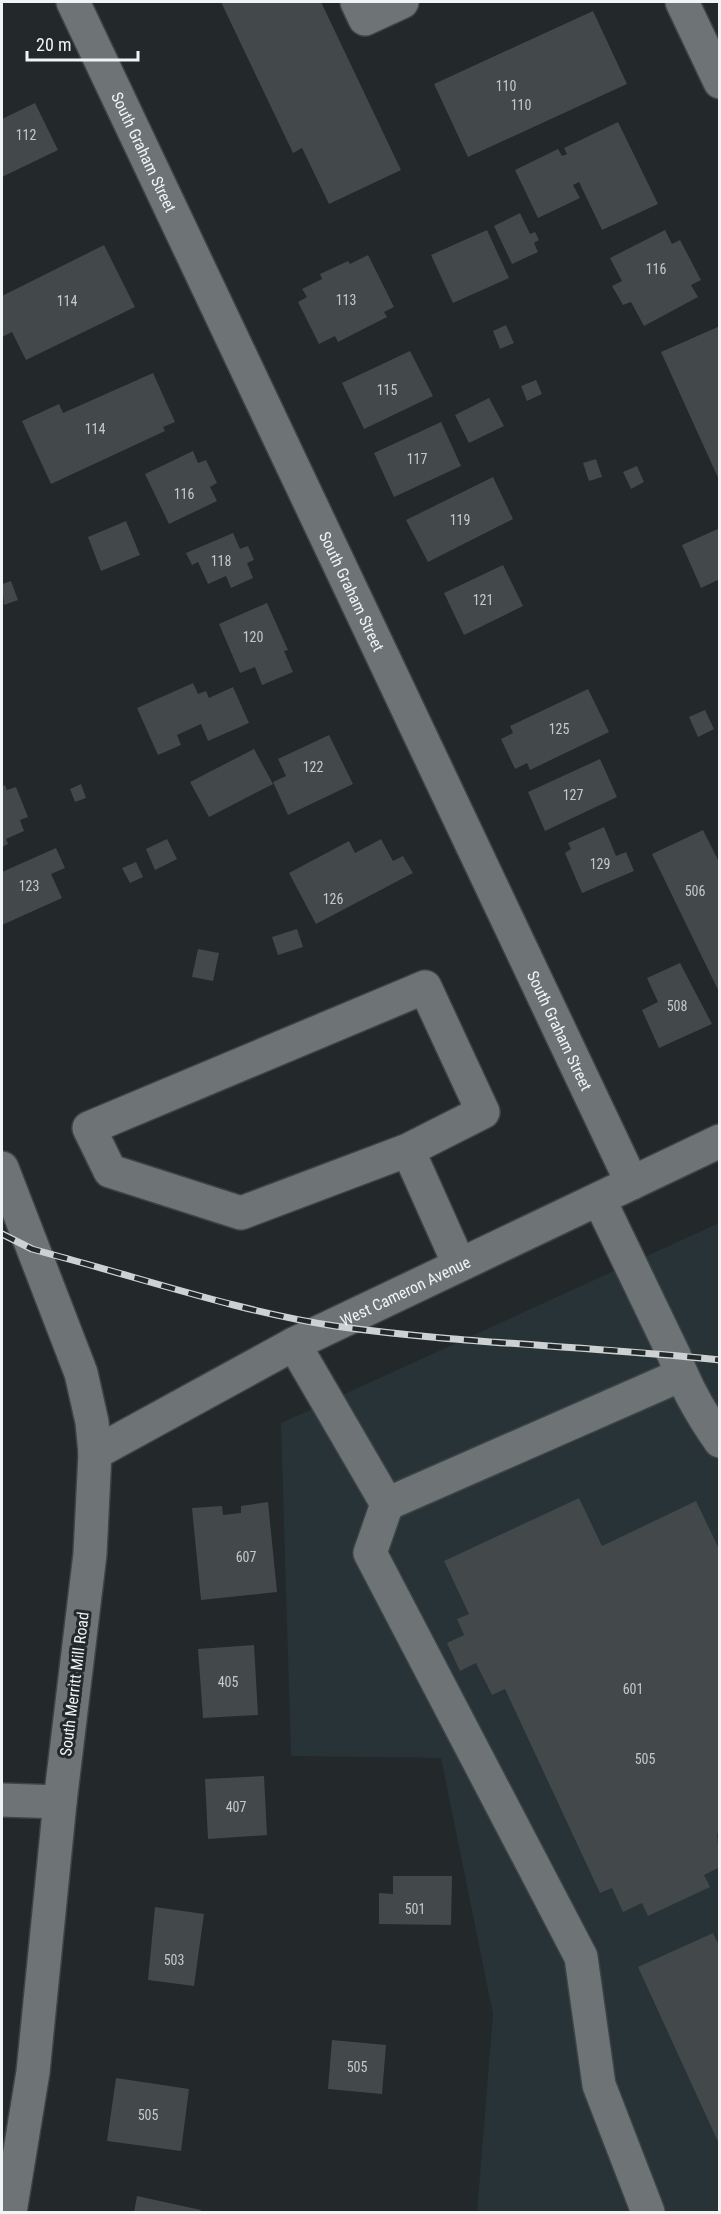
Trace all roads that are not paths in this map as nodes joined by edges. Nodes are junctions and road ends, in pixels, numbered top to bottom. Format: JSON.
{"nodes":[{"id":1,"x":73,"y":2,"type":"edge"},
{"id":2,"x":357,"y":2,"type":"edge"},
{"id":3,"x":402,"y":2,"type":"edge"},
{"id":4,"x":682,"y":2,"type":"edge"},
{"id":5,"x":720,"y":82,"type":"edge"},
{"id":6,"x":720,"y":1141,"type":"edge"},
{"id":7,"x":408,"y":1150,"type":"junction"},
{"id":8,"x":2,"y":1168,"type":"edge"},
{"id":9,"x":632,"y":1183,"type":"junction"},
{"id":10,"x":599,"y":1199,"type":"junction"},
{"id":11,"x":459,"y":1263,"type":"junction"},
{"id":12,"x":294,"y":1344,"type":"junction"},
{"id":13,"x":681,"y":1375,"type":"junction"},
{"id":14,"x":720,"y":1441,"type":"edge"},
{"id":15,"x":95,"y":1453,"type":"junction"},
{"id":16,"x":387,"y":1504,"type":"junction"},
{"id":17,"x":2,"y":1800,"type":"edge"},
{"id":18,"x":60,"y":1802,"type":"junction"},
{"id":19,"x":10,"y":2212,"type":"edge"},
{"id":20,"x":648,"y":2212,"type":"edge"}],
"edges":[{"from":1,"to":9,"type":"street","name":"South Graham Street"},
{"from":2,"to":3,"type":"street"},
{"from":4,"to":5,"type":"street"},
{"from":6,"to":9,"type":"street","name":"West Cameron Avenue"},
{"from":7,"to":7,"type":"street"},
{"from":7,"to":11,"type":"street"},
{"from":8,"to":15,"type":"street","name":"South Merritt Mill Road"},
{"from":9,"to":10,"type":"street","name":"West Cameron Avenue"},
{"from":10,"to":11,"type":"street","name":"West Cameron Avenue"},
{"from":10,"to":13,"type":"street"},
{"from":11,"to":12,"type":"street","name":"West Cameron Avenue"},
{"from":12,"to":15,"type":"street","name":"West Cameron Avenue"},
{"from":12,"to":16,"type":"street"},
{"from":13,"to":14,"type":"street"},
{"from":13,"to":16,"type":"street"},
{"from":15,"to":18,"type":"street","name":"South Merritt Mill Road"},
{"from":16,"to":20,"type":"street"},
{"from":17,"to":18,"type":"street"},
{"from":18,"to":19,"type":"street","name":"South Merritt Mill Road"}]}
